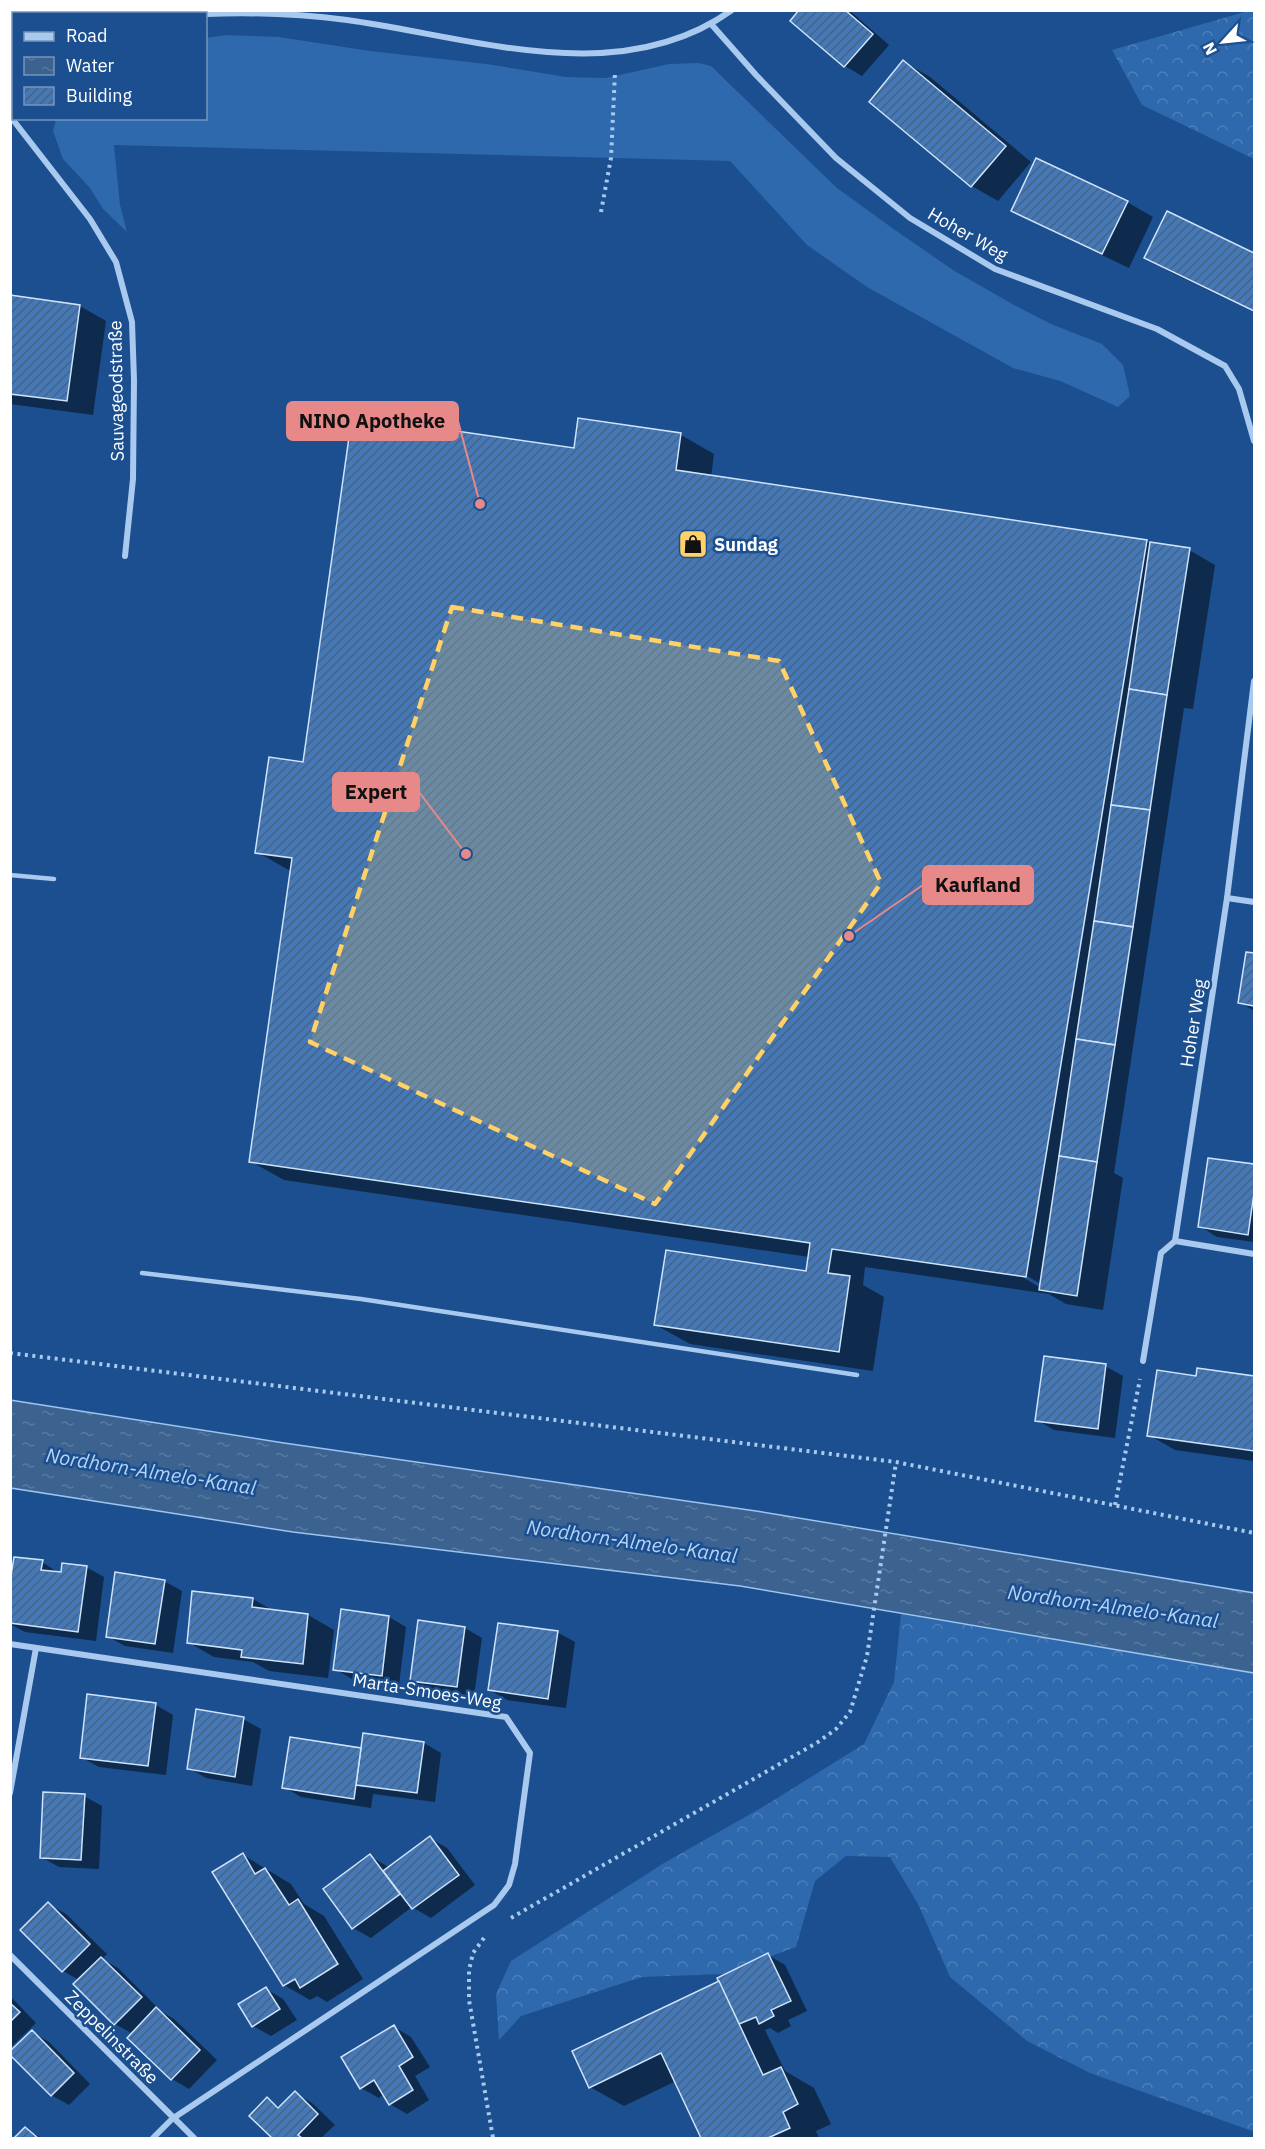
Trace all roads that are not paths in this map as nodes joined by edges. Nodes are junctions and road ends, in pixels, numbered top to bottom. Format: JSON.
{"nodes":[{"id":1,"x":732,"y":10,"type":"edge"},
{"id":2,"x":207,"y":14,"type":"edge"},
{"id":3,"x":712,"y":25,"type":"junction"},
{"id":4,"x":13,"y":120,"type":"edge"},
{"id":5,"x":1254,"y":441,"type":"edge"},
{"id":6,"x":125,"y":556,"type":"dead end"},
{"id":7,"x":1254,"y":681,"type":"edge"},
{"id":8,"x":10,"y":875,"type":"edge"},
{"id":9,"x":54,"y":879,"type":"dead end"},
{"id":10,"x":1227,"y":898,"type":"junction"},
{"id":11,"x":1254,"y":902,"type":"edge"},
{"id":12,"x":1175,"y":1241,"type":"junction"},
{"id":13,"x":1254,"y":1254,"type":"edge"},
{"id":14,"x":142,"y":1273,"type":"dead end"},
{"id":15,"x":1143,"y":1361,"type":"road end"},
{"id":16,"x":857,"y":1375,"type":"dead end"},
{"id":17,"x":10,"y":1644,"type":"edge"},
{"id":18,"x":36,"y":1648,"type":"junction"},
{"id":19,"x":10,"y":1793,"type":"edge"},
{"id":20,"x":10,"y":1955,"type":"edge"},
{"id":21,"x":172,"y":2119,"type":"junction"},
{"id":22,"x":153,"y":2139,"type":"edge"},
{"id":23,"x":194,"y":2139,"type":"edge"}],
"edges":[{"from":1,"to":3,"type":"street"},
{"from":2,"to":3,"type":"street"},
{"from":3,"to":5,"type":"street","name":"Hoher Weg"},
{"from":4,"to":6,"type":"street","name":"Sauvageodstraße"},
{"from":7,"to":10,"type":"street","name":"Hoher Weg"},
{"from":8,"to":9,"type":"lane"},
{"from":10,"to":11,"type":"street"},
{"from":10,"to":12,"type":"street","name":"Hoher Weg"},
{"from":12,"to":13,"type":"street"},
{"from":12,"to":15,"type":"street","name":"Hoher Weg"},
{"from":14,"to":16,"type":"lane"},
{"from":17,"to":18,"type":"street","name":"Marta-Smoes-Weg"},
{"from":18,"to":19,"type":"street"},
{"from":18,"to":21,"type":"street","name":"Marta-Smoes-Weg"},
{"from":20,"to":21,"type":"street","name":"Zeppelinstraße"},
{"from":21,"to":22,"type":"street","name":"Marta-Smoes-Weg"},
{"from":21,"to":23,"type":"street","name":"Zeppelinstraße"}]}
